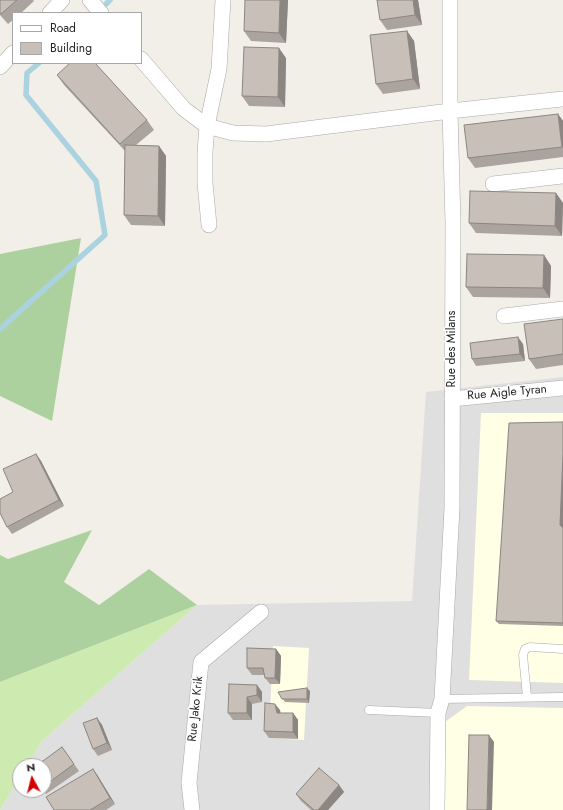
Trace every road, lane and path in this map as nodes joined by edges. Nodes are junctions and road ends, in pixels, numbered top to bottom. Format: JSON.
{"nodes":[{"id":1,"x":62,"y":0,"type":"edge"},
{"id":2,"x":90,"y":0,"type":"edge"},
{"id":3,"x":223,"y":0,"type":"edge"},
{"id":4,"x":450,"y":0,"type":"edge"},
{"id":5,"x":51,"y":12,"type":"edge"},
{"id":6,"x":100,"y":12,"type":"edge"},
{"id":7,"x":12,"y":54,"type":"edge"},
{"id":8,"x":142,"y":60,"type":"edge"},
{"id":9,"x":0,"y":67,"type":"edge"},
{"id":10,"x":563,"y":99,"type":"edge"},
{"id":11,"x":450,"y":111,"type":"junction"},
{"id":12,"x":207,"y":126,"type":"junction"},
{"id":13,"x":563,"y":176,"type":"edge"},
{"id":14,"x":493,"y":184,"type":"dead end"},
{"id":15,"x":209,"y":225,"type":"dead end"},
{"id":16,"x":563,"y":309,"type":"edge"},
{"id":17,"x":504,"y":316,"type":"dead end"},
{"id":18,"x":563,"y":388,"type":"edge"},
{"id":19,"x":452,"y":398,"type":"junction"},
{"id":20,"x":261,"y":612,"type":"dead end"},
{"id":21,"x":563,"y":649,"type":"edge"},
{"id":22,"x":528,"y":697,"type":"junction"},
{"id":23,"x":563,"y":698,"type":"edge"},
{"id":24,"x":440,"y":706,"type":"junction"},
{"id":25,"x":369,"y":710,"type":"dead end"},
{"id":26,"x":192,"y":810,"type":"edge"},
{"id":27,"x":437,"y":810,"type":"edge"}],
"edges":[{"from":1,"to":5,"type":"street"},
{"from":2,"to":6,"type":"street"},
{"from":3,"to":12,"type":"street"},
{"from":4,"to":11,"type":"street","name":"Rue des Milans"},
{"from":7,"to":9,"type":"street"},
{"from":8,"to":12,"type":"street"},
{"from":10,"to":11,"type":"street"},
{"from":11,"to":12,"type":"street"},
{"from":11,"to":19,"type":"street","name":"Rue des Milans"},
{"from":12,"to":15,"type":"street"},
{"from":13,"to":14,"type":"street"},
{"from":16,"to":17,"type":"street"},
{"from":18,"to":19,"type":"street","name":"Rue Aigle Tyran"},
{"from":19,"to":24,"type":"street","name":"Rue des Milans"},
{"from":20,"to":26,"type":"street","name":"Rue Jako Krik"},
{"from":21,"to":22,"type":"lane"},
{"from":22,"to":23,"type":"lane"},
{"from":22,"to":24,"type":"lane"},
{"from":24,"to":25,"type":"lane"},
{"from":24,"to":27,"type":"street","name":"Rue des Milans"}]}
